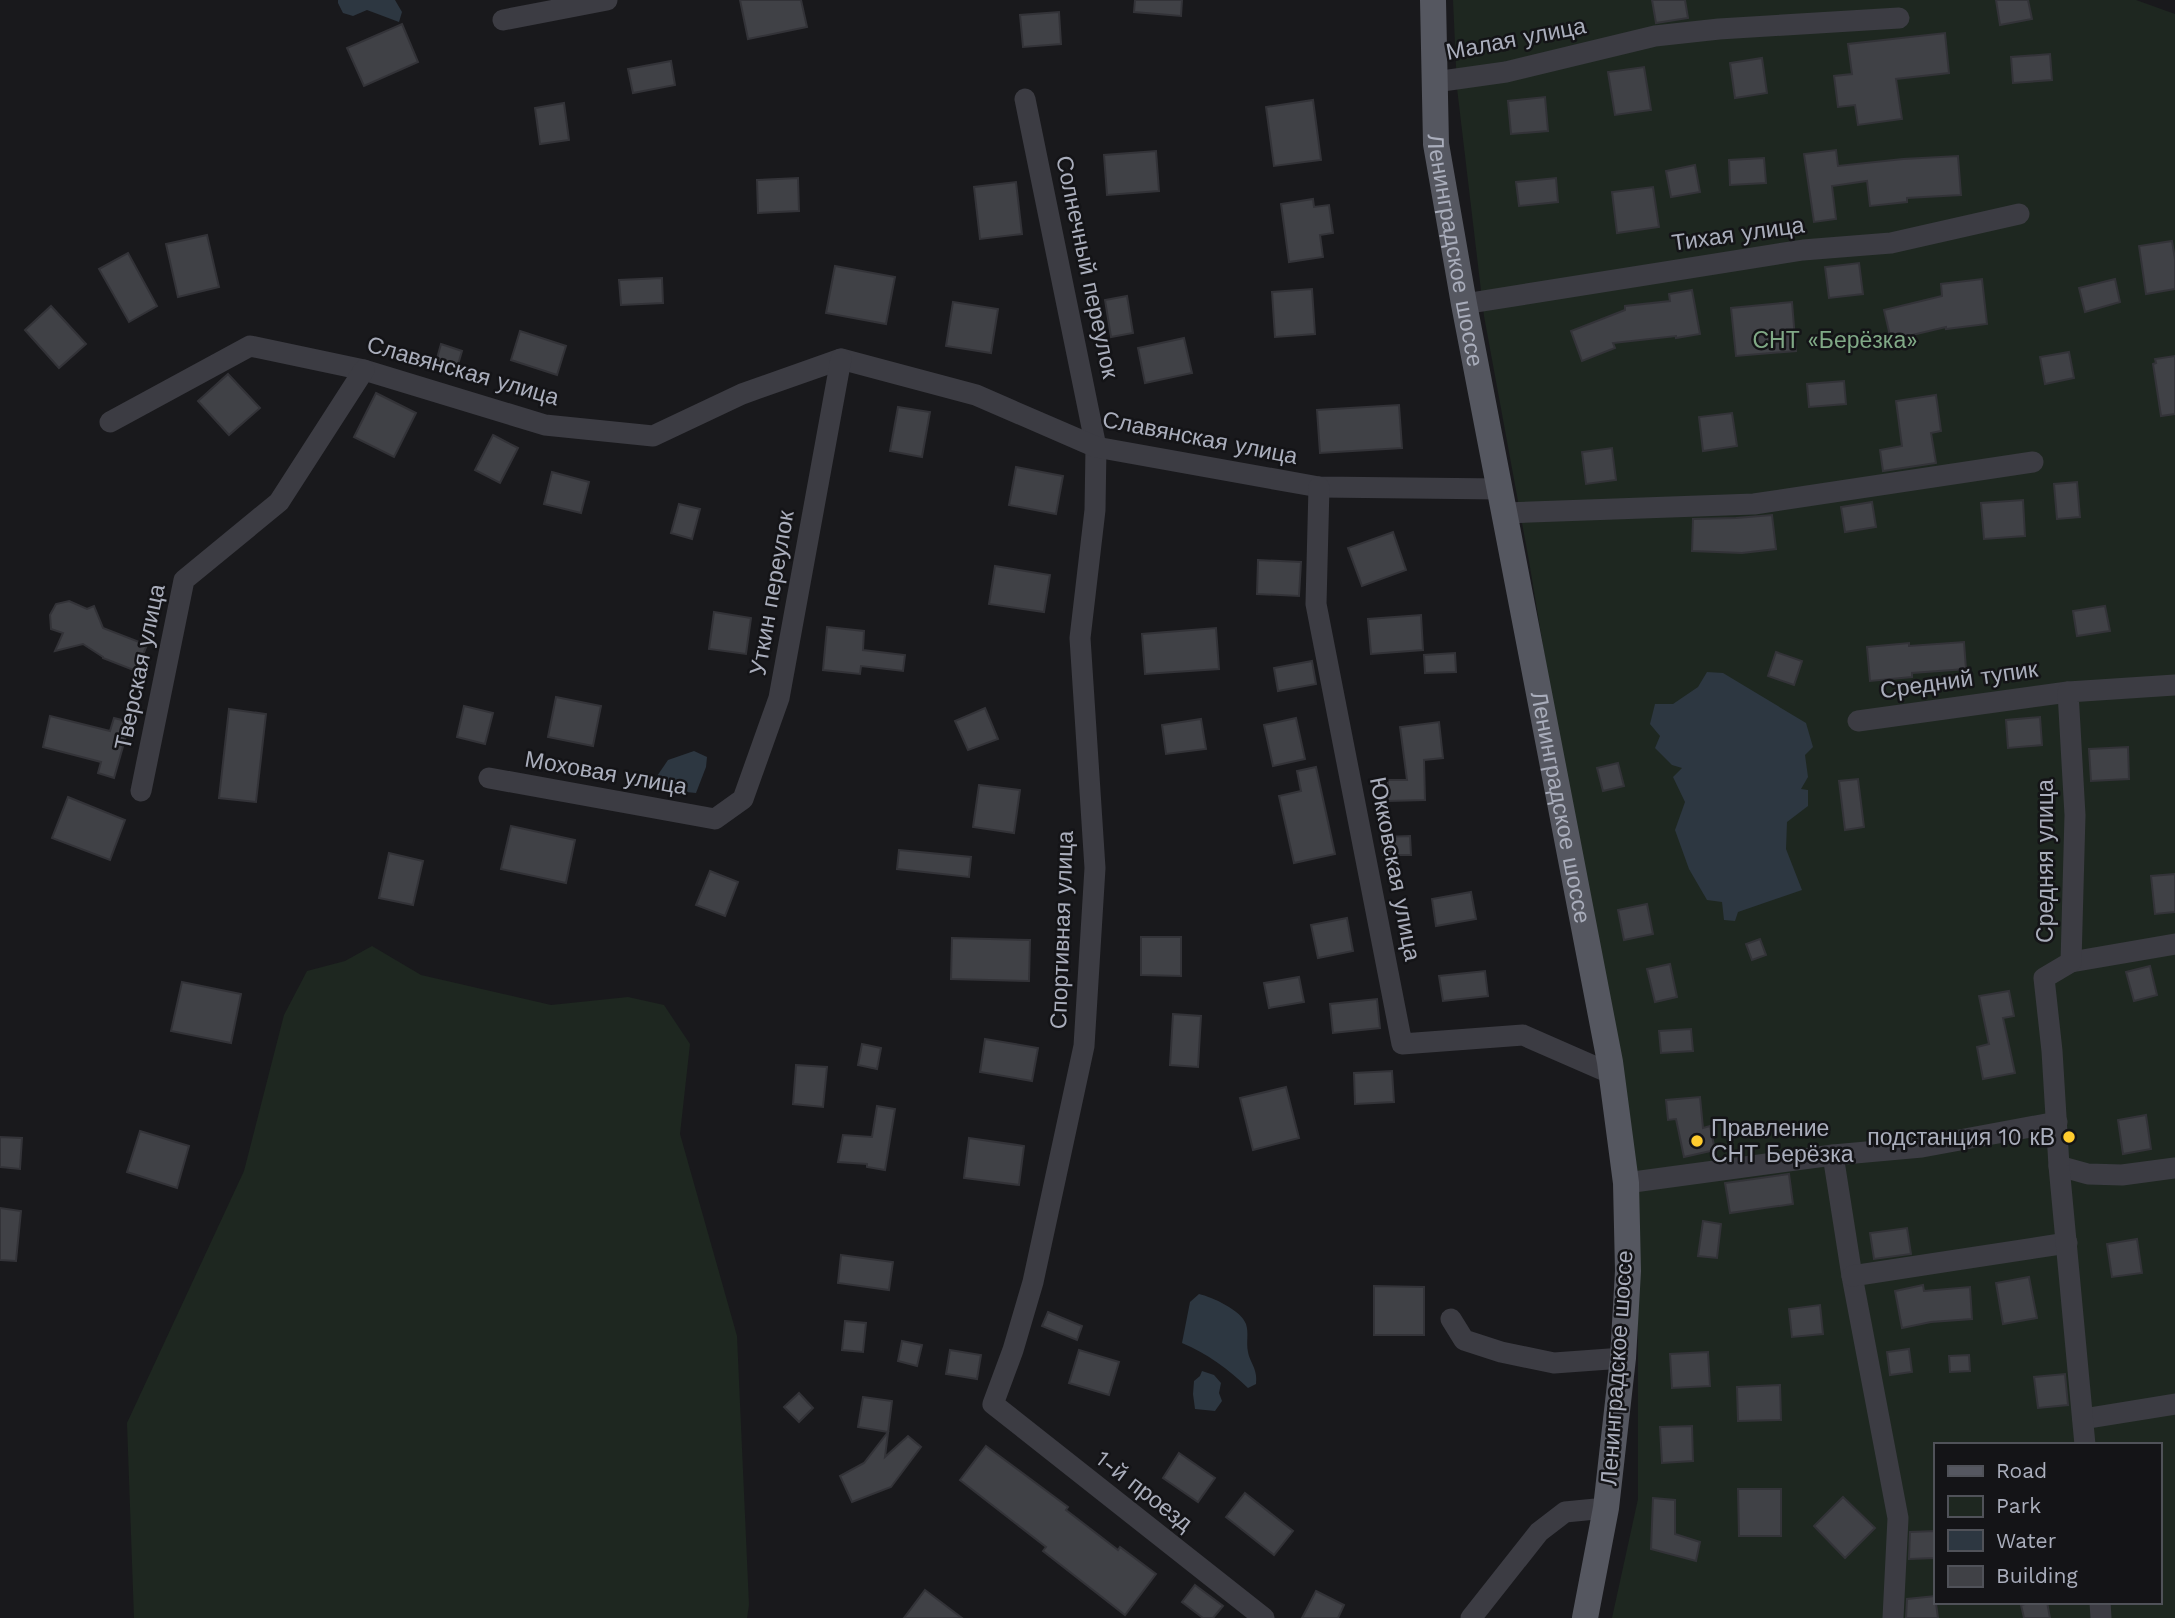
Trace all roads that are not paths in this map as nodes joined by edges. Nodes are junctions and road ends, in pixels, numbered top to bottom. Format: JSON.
{"nodes":[{"id":1,"x":607,"y":0,"type":"edge"},
{"id":2,"x":1433,"y":0,"type":"edge"},
{"id":3,"x":1899,"y":19,"type":"dead end"},
{"id":4,"x":503,"y":20,"type":"dead end"},
{"id":5,"x":1435,"y":82,"type":"junction"},
{"id":6,"x":1026,"y":99,"type":"dead end"},
{"id":7,"x":2019,"y":214,"type":"dead end"},
{"id":8,"x":1464,"y":304,"type":"junction"},
{"id":9,"x":841,"y":359,"type":"junction"},
{"id":10,"x":364,"y":370,"type":"junction"},
{"id":11,"x":110,"y":422,"type":"dead end"},
{"id":12,"x":1096,"y":447,"type":"junction"},
{"id":13,"x":2033,"y":462,"type":"dead end"},
{"id":14,"x":1319,"y":487,"type":"junction"},
{"id":15,"x":1503,"y":501,"type":"junction"},
{"id":16,"x":2175,"y":685,"type":"edge"},
{"id":17,"x":2068,"y":692,"type":"junction"},
{"id":18,"x":1858,"y":721,"type":"dead end"},
{"id":19,"x":489,"y":778,"type":"dead end"},
{"id":20,"x":141,"y":791,"type":"dead end"},
{"id":21,"x":715,"y":819,"type":"joint"},
{"id":22,"x":2175,"y":944,"type":"edge"},
{"id":23,"x":2071,"y":962,"type":"junction"},
{"id":24,"x":1612,"y":1074,"type":"junction"},
{"id":25,"x":2057,"y":1122,"type":"junction"},
{"id":26,"x":1833,"y":1156,"type":"junction"},
{"id":27,"x":2059,"y":1166,"type":"junction"},
{"id":28,"x":2175,"y":1168,"type":"edge"},
{"id":29,"x":1626,"y":1183,"type":"junction"},
{"id":30,"x":2067,"y":1243,"type":"junction"},
{"id":31,"x":1852,"y":1276,"type":"junction"},
{"id":32,"x":1451,"y":1319,"type":"dead end"},
{"id":33,"x":1623,"y":1358,"type":"junction"},
{"id":34,"x":993,"y":1404,"type":"joint"},
{"id":35,"x":2175,"y":1404,"type":"edge"},
{"id":36,"x":2083,"y":1419,"type":"junction"},
{"id":37,"x":2085,"y":1443,"type":"edge"},
{"id":38,"x":1606,"y":1508,"type":"junction"},
{"id":39,"x":1264,"y":1618,"type":"edge"},
{"id":40,"x":1471,"y":1618,"type":"edge"},
{"id":41,"x":1585,"y":1618,"type":"edge"},
{"id":42,"x":1893,"y":1618,"type":"edge"}],
"edges":[{"from":1,"to":4,"type":"street"},
{"from":2,"to":5,"type":"main road","name":"Ленинградское шоссе"},
{"from":3,"to":5,"type":"street","name":"Малая улица"},
{"from":5,"to":8,"type":"main road","name":"Ленинградское шоссе"},
{"from":6,"to":12,"type":"street","name":"Солнечный переулок"},
{"from":7,"to":8,"type":"street","name":"Тихая улица"},
{"from":8,"to":15,"type":"main road","name":"Ленинградское шоссе"},
{"from":9,"to":10,"type":"street","name":"Славянская улица"},
{"from":9,"to":12,"type":"street","name":"Славянская улица"},
{"from":9,"to":21,"type":"street","name":"Уткин переулок"},
{"from":10,"to":11,"type":"street","name":"Славянская улица"},
{"from":10,"to":20,"type":"street","name":"Тверская улица"},
{"from":12,"to":14,"type":"street","name":"Славянская улица"},
{"from":12,"to":34,"type":"street","name":"Спортивная улица"},
{"from":13,"to":15,"type":"street","name":"Славянская улица"},
{"from":14,"to":15,"type":"street","name":"Славянская улица"},
{"from":14,"to":24,"type":"street","name":"Юкковская улица"},
{"from":15,"to":24,"type":"main road","name":"Ленинградское шоссе"},
{"from":16,"to":17,"type":"street"},
{"from":17,"to":18,"type":"street","name":"Средний тупик"},
{"from":17,"to":23,"type":"street","name":"Средняя улица"},
{"from":19,"to":21,"type":"street","name":"Моховая улица"},
{"from":22,"to":23,"type":"street"},
{"from":23,"to":25,"type":"street","name":"Средняя улица"},
{"from":24,"to":29,"type":"main road","name":"Ленинградское шоссе"},
{"from":25,"to":26,"type":"street"},
{"from":25,"to":27,"type":"street"},
{"from":26,"to":29,"type":"street"},
{"from":26,"to":31,"type":"street"},
{"from":27,"to":28,"type":"street"},
{"from":27,"to":30,"type":"street"},
{"from":29,"to":33,"type":"main road","name":"Ленинградское шоссе"},
{"from":30,"to":31,"type":"street"},
{"from":30,"to":36,"type":"street"},
{"from":31,"to":42,"type":"street"},
{"from":32,"to":33,"type":"street"},
{"from":33,"to":38,"type":"main road","name":"Ленинградское шоссе"},
{"from":34,"to":39,"type":"street","name":"1-й проезд"},
{"from":35,"to":36,"type":"street"},
{"from":36,"to":37,"type":"street"},
{"from":38,"to":40,"type":"street"},
{"from":38,"to":41,"type":"main road","name":"Ленинградское шоссе"}]}
